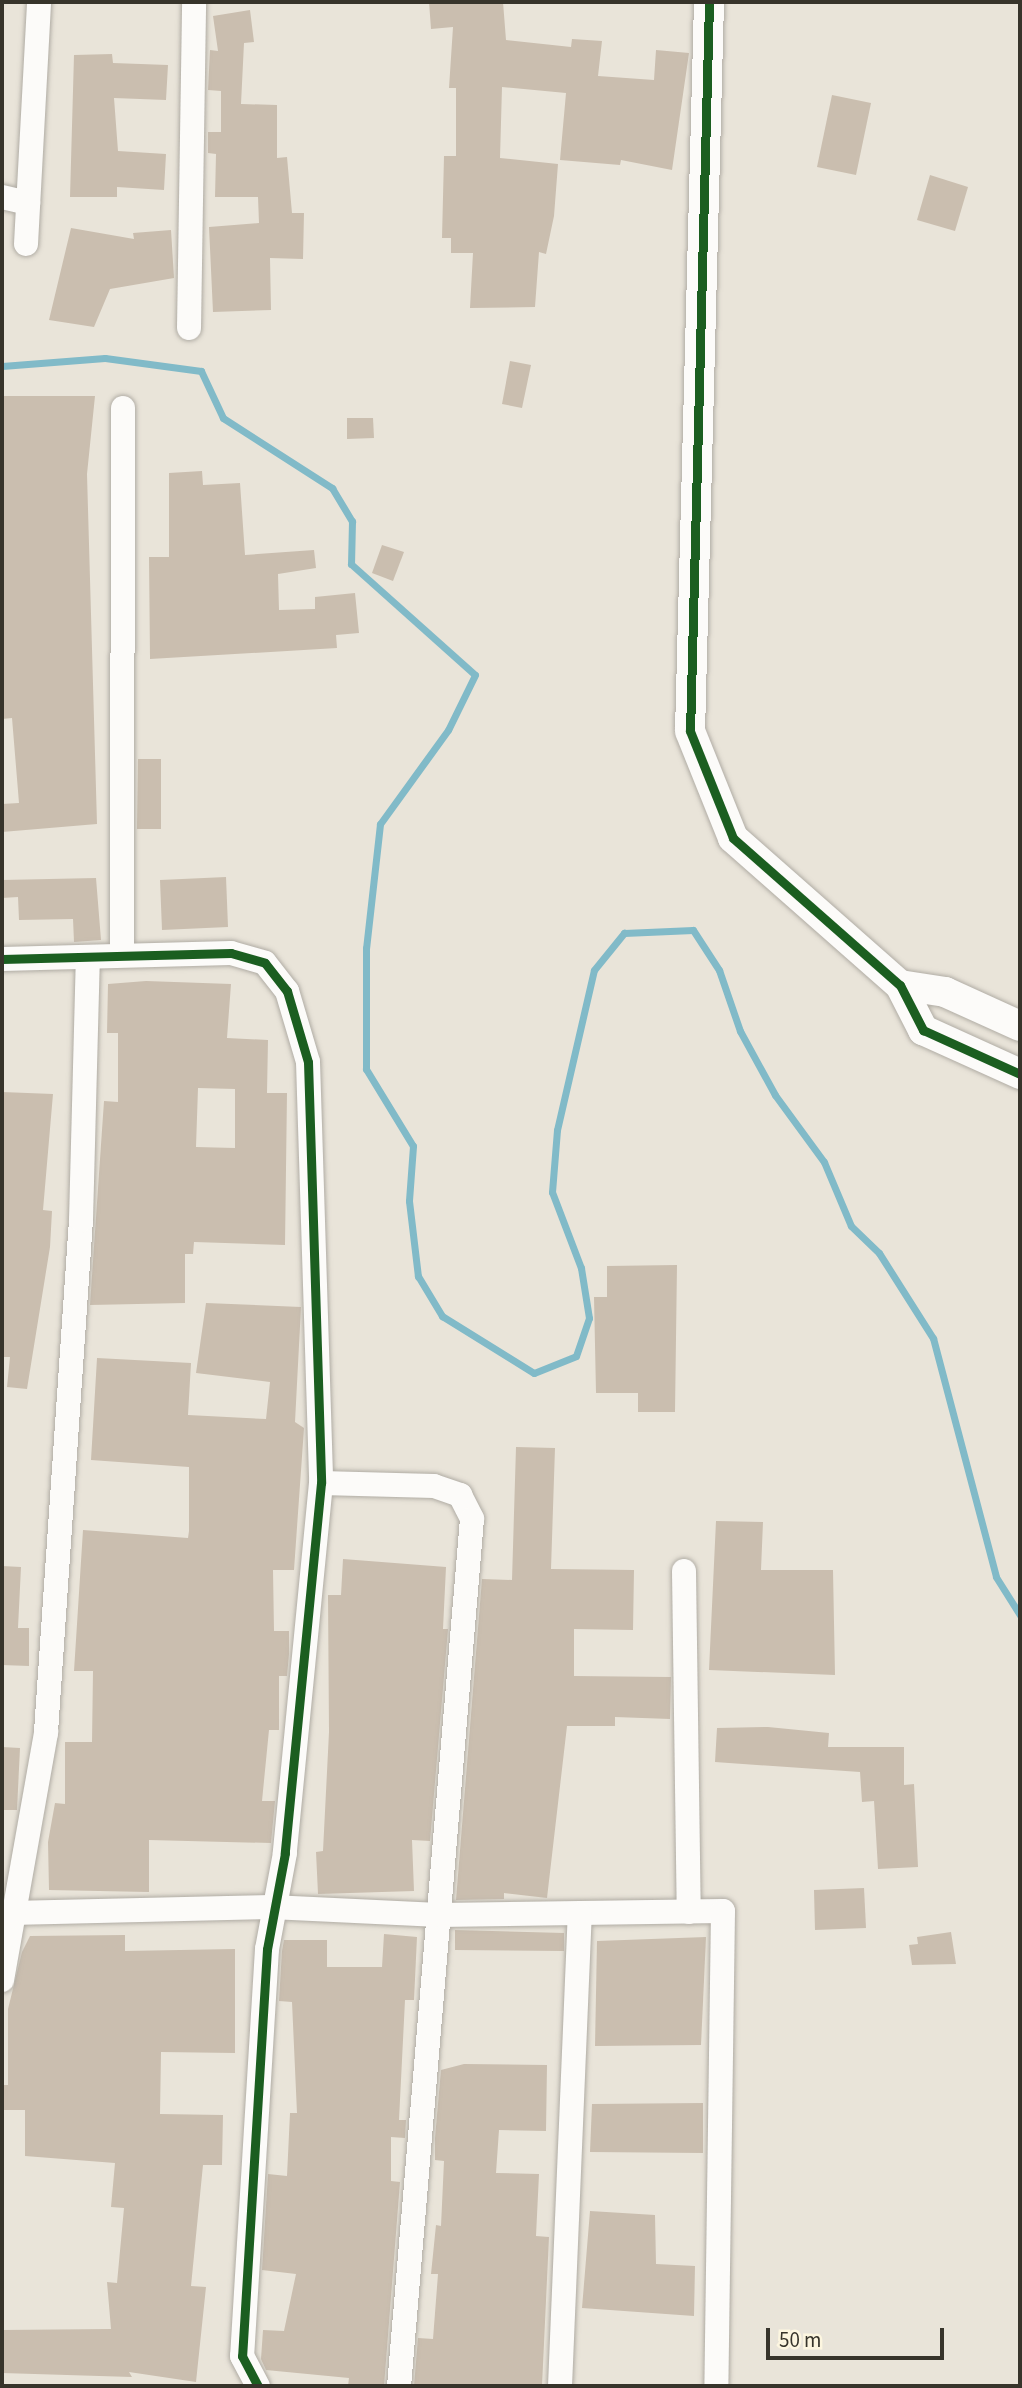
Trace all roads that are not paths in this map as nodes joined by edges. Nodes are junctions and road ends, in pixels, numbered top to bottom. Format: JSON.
{"nodes":[{"id":1,"x":39,"y":2,"type":"edge"},
{"id":2,"x":194,"y":2,"type":"edge"},
{"id":3,"x":709,"y":2,"type":"edge"},
{"id":4,"x":2,"y":197,"type":"edge"},
{"id":5,"x":28,"y":203,"type":"junction"},
{"id":6,"x":26,"y":244,"type":"dead end"},
{"id":7,"x":189,"y":328,"type":"dead end"},
{"id":8,"x":123,"y":408,"type":"dead end"},
{"id":9,"x":122,"y":954,"type":"junction"},
{"id":10,"x":88,"y":957,"type":"junction"},
{"id":11,"x":2,"y":958,"type":"edge"},
{"id":12,"x":900,"y":985,"type":"junction"},
{"id":13,"x":1020,"y":1026,"type":"edge"},
{"id":14,"x":1020,"y":1074,"type":"edge"},
{"id":15,"x":321,"y":1483,"type":"junction"},
{"id":16,"x":684,"y":1571,"type":"dead end"},
{"id":17,"x":271,"y":1907,"type":"junction"},
{"id":18,"x":690,"y":1912,"type":"junction"},
{"id":19,"x":11,"y":1913,"type":"junction"},
{"id":20,"x":439,"y":1915,"type":"junction"},
{"id":21,"x":580,"y":1915,"type":"junction"},
{"id":22,"x":2,"y":1980,"type":"edge"},
{"id":23,"x":258,"y":2386,"type":"edge"},
{"id":24,"x":398,"y":2386,"type":"edge"},
{"id":25,"x":560,"y":2386,"type":"edge"},
{"id":26,"x":716,"y":2386,"type":"edge"}],
"edges":[{"from":1,"to":5,"type":"street"},
{"from":2,"to":7,"type":"street"},
{"from":3,"to":12,"type":"street"},
{"from":4,"to":5,"type":"street"},
{"from":5,"to":6,"type":"street"},
{"from":8,"to":9,"type":"street"},
{"from":9,"to":10,"type":"street"},
{"from":9,"to":15,"type":"street"},
{"from":10,"to":11,"type":"street"},
{"from":10,"to":19,"type":"street"},
{"from":12,"to":13,"type":"street"},
{"from":12,"to":14,"type":"street"},
{"from":15,"to":17,"type":"street"},
{"from":15,"to":20,"type":"street"},
{"from":16,"to":18,"type":"street"},
{"from":17,"to":19,"type":"street"},
{"from":17,"to":20,"type":"street"},
{"from":17,"to":23,"type":"street"},
{"from":18,"to":21,"type":"street"},
{"from":18,"to":26,"type":"street"},
{"from":19,"to":22,"type":"street"},
{"from":20,"to":21,"type":"street"},
{"from":20,"to":24,"type":"street"},
{"from":21,"to":25,"type":"street"}]}
